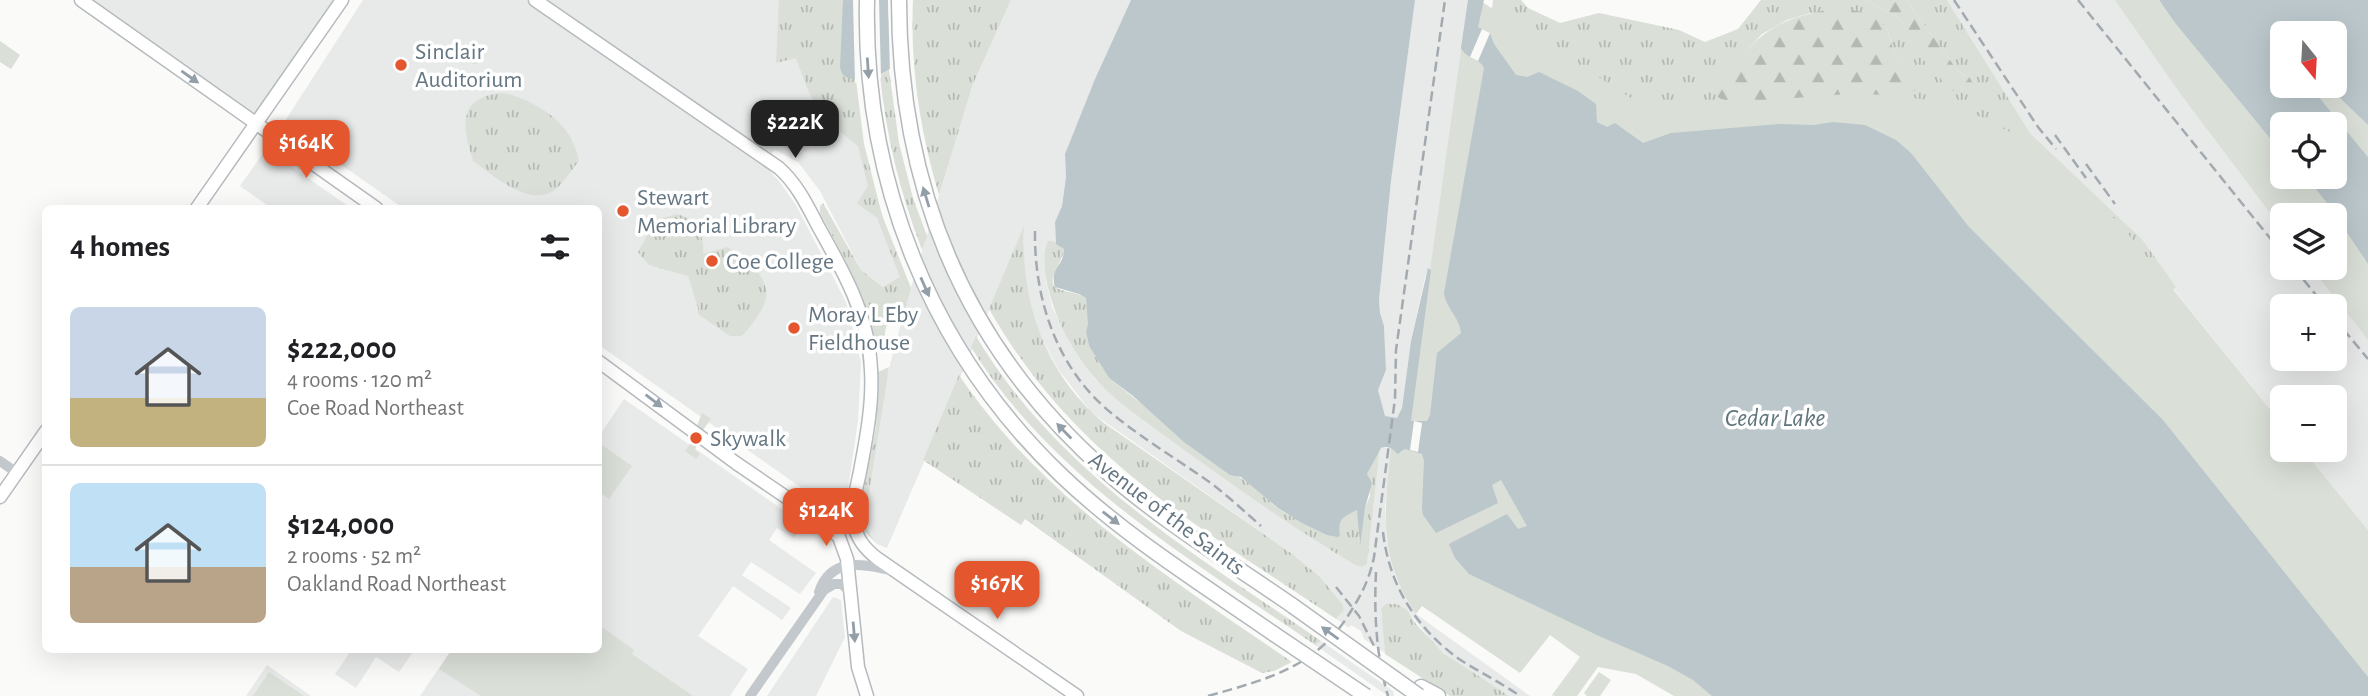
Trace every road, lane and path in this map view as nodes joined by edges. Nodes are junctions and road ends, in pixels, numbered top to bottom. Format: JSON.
{"nodes":[{"id":1,"x":81,"y":0,"type":"edge"},
{"id":2,"x":342,"y":0,"type":"edge"},
{"id":3,"x":535,"y":0,"type":"edge"},
{"id":4,"x":545,"y":0,"type":"edge"},
{"id":5,"x":867,"y":0,"type":"edge"},
{"id":6,"x":899,"y":0,"type":"edge"},
{"id":7,"x":553,"y":12,"type":"junction"},
{"id":8,"x":255,"y":122,"type":"junction"},
{"id":9,"x":199,"y":205,"type":"edge"},
{"id":10,"x":372,"y":205,"type":"edge"},
{"id":11,"x":602,"y":364,"type":"edge"},
{"id":12,"x":42,"y":437,"type":"edge"},
{"id":13,"x":0,"y":461,"type":"edge"},
{"id":14,"x":17,"y":473,"type":"junction"},
{"id":15,"x":0,"y":497,"type":"edge"},
{"id":16,"x":853,"y":507,"type":"junction"},
{"id":17,"x":821,"y":521,"type":"junction"},
{"id":18,"x":848,"y":566,"type":"junction"},
{"id":19,"x":899,"y":573,"type":"junction"},
{"id":20,"x":852,"y":594,"type":"junction"},
{"id":21,"x":818,"y":596,"type":"junction"},
{"id":22,"x":1313,"y":661,"type":"junction"},
{"id":23,"x":1420,"y":691,"type":"edge"},
{"id":24,"x":750,"y":696,"type":"edge"},
{"id":25,"x":867,"y":696,"type":"edge"},
{"id":26,"x":1077,"y":696,"type":"edge"},
{"id":27,"x":1354,"y":696,"type":"edge"},
{"id":28,"x":1366,"y":696,"type":"edge"},
{"id":29,"x":1438,"y":696,"type":"edge"}],
"edges":[{"from":1,"to":8,"type":"main road","one_way":true},
{"from":2,"to":8,"type":"main road"},
{"from":3,"to":7,"type":"main road"},
{"from":4,"to":7,"type":"street"},
{"from":5,"to":22,"type":"highway","name":"Avenue of the Saints","one_way":true,"bridge":true},
{"from":23,"to":6,"type":"highway","name":"Avenue of the Saints","one_way":true,"bridge":true},
{"from":7,"to":16,"type":"main road"},
{"from":8,"to":9,"type":"main road"},
{"from":8,"to":10,"type":"main road"},
{"from":11,"to":17,"type":"main road","one_way":true},
{"from":12,"to":14,"type":"main road"},
{"from":13,"to":14,"type":"street"},
{"from":14,"to":15,"type":"main road"},
{"from":16,"to":17,"type":"main road"},
{"from":16,"to":19,"type":"main road"},
{"from":17,"to":18,"type":"main road"},
{"from":18,"to":19,"type":"street"},
{"from":18,"to":20,"type":"main road"},
{"from":18,"to":21,"type":"street"},
{"from":19,"to":26,"type":"main road"},
{"from":20,"to":21,"type":"street"},
{"from":20,"to":25,"type":"main road","one_way":true},
{"from":21,"to":24,"type":"street"},
{"from":22,"to":27,"type":"highway","bridge":true},
{"from":22,"to":28,"type":"highway","name":"Avenue of the Saints","bridge":true},
{"from":23,"to":29,"type":"highway","name":"Avenue of the Saints"}]}
